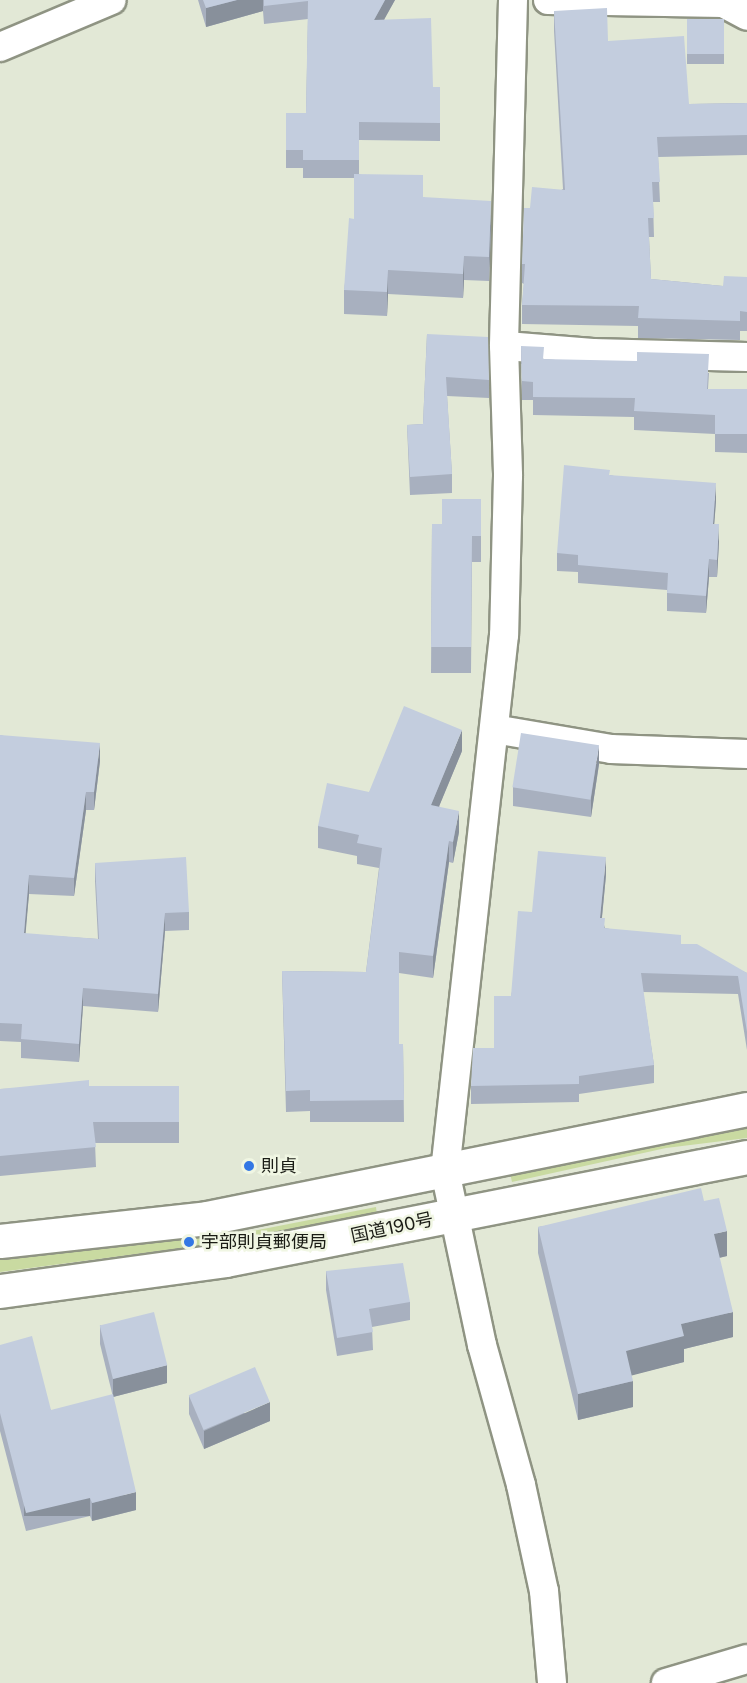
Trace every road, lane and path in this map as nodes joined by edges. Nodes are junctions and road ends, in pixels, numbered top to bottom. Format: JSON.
{"nodes":[{"id":1,"x":112,"y":0,"type":"edge"},
{"id":2,"x":513,"y":0,"type":"edge"},
{"id":3,"x":548,"y":0,"type":"edge"},
{"id":4,"x":747,"y":16,"type":"edge"},
{"id":5,"x":0,"y":47,"type":"edge"},
{"id":6,"x":504,"y":346,"type":"junction"},
{"id":7,"x":747,"y":357,"type":"edge"},
{"id":8,"x":494,"y":729,"type":"junction"},
{"id":9,"x":747,"y":754,"type":"edge"},
{"id":10,"x":747,"y":1109,"type":"edge"},
{"id":11,"x":747,"y":1157,"type":"edge"},
{"id":12,"x":445,"y":1171,"type":"junction"},
{"id":13,"x":456,"y":1214,"type":"junction"},
{"id":14,"x":0,"y":1241,"type":"edge"},
{"id":15,"x":0,"y":1291,"type":"edge"},
{"id":16,"x":747,"y":1659,"type":"edge"},
{"id":17,"x":552,"y":1683,"type":"edge"},
{"id":18,"x":666,"y":1683,"type":"edge"}],
"edges":[{"from":1,"to":5,"type":"street"},
{"from":2,"to":6,"type":"street"},
{"from":3,"to":4,"type":"street"},
{"from":6,"to":7,"type":"street"},
{"from":6,"to":8,"type":"street"},
{"from":8,"to":9,"type":"street"},
{"from":8,"to":12,"type":"street"},
{"from":10,"to":12,"type":"highway"},
{"from":11,"to":13,"type":"highway","name":"国道190号"},
{"from":12,"to":13,"type":"street"},
{"from":12,"to":14,"type":"highway"},
{"from":13,"to":15,"type":"highway","name":"国道190号"},
{"from":13,"to":17,"type":"street"},
{"from":16,"to":18,"type":"street"}]}
